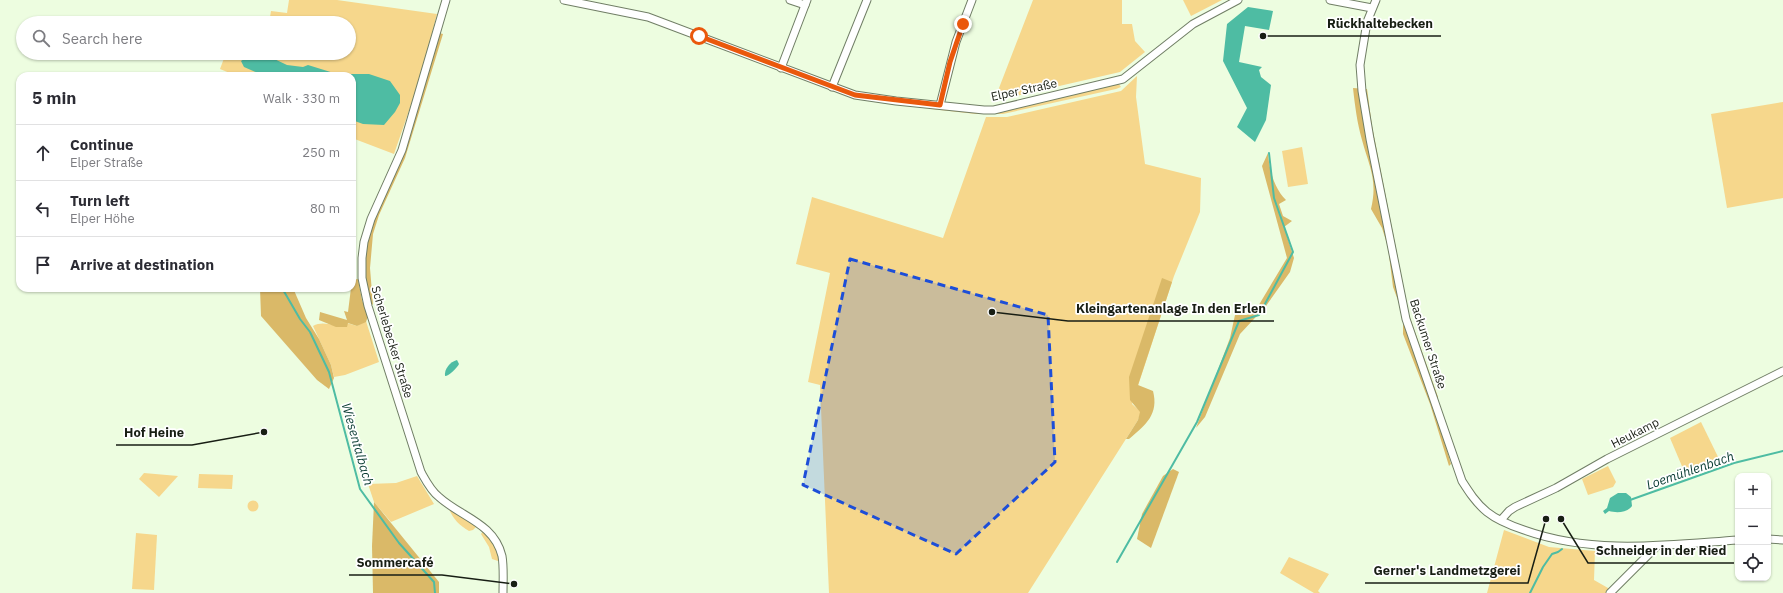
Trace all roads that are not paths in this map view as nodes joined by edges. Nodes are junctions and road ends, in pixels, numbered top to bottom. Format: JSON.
{"nodes":[{"id":1,"x":446,"y":0,"type":"edge"},
{"id":2,"x":564,"y":0,"type":"edge"},
{"id":3,"x":790,"y":0,"type":"edge"},
{"id":4,"x":867,"y":0,"type":"edge"},
{"id":5,"x":972,"y":0,"type":"edge"},
{"id":6,"x":1238,"y":0,"type":"edge"},
{"id":7,"x":1330,"y":0,"type":"edge"},
{"id":8,"x":1376,"y":0,"type":"edge"},
{"id":9,"x":593,"y":3,"type":"edge"},
{"id":10,"x":806,"y":3,"type":"edge"},
{"id":11,"x":1372,"y":8,"type":"junction"},
{"id":12,"x":781,"y":68,"type":"junction"},
{"id":13,"x":832,"y":88,"type":"junction"},
{"id":14,"x":940,"y":105,"type":"junction"},
{"id":15,"x":1783,"y":371,"type":"edge"},
{"id":16,"x":1501,"y":520,"type":"junction"},
{"id":17,"x":1771,"y":539,"type":"edge"},
{"id":18,"x":1735,"y":540,"type":"edge"},
{"id":19,"x":1783,"y":540,"type":"edge"},
{"id":20,"x":1657,"y":546,"type":"junction"},
{"id":21,"x":503,"y":593,"type":"edge"},
{"id":22,"x":1610,"y":593,"type":"edge"}],
"edges":[{"from":1,"to":21,"type":"street","name":"Scherlebecker Straße"},
{"from":2,"to":9,"type":"street","name":"Elper Straße"},
{"from":3,"to":10,"type":"street"},
{"from":4,"to":13,"type":"street"},
{"from":5,"to":14,"type":"street"},
{"from":6,"to":14,"type":"street","name":"Elper Straße"},
{"from":7,"to":11,"type":"street"},
{"from":8,"to":11,"type":"street","name":"Backumer Straße"},
{"from":9,"to":12,"type":"street","name":"Elper Straße"},
{"from":10,"to":12,"type":"street"},
{"from":11,"to":16,"type":"street","name":"Backumer Straße"},
{"from":12,"to":13,"type":"street","name":"Elper Straße"},
{"from":13,"to":14,"type":"street","name":"Elper Straße"},
{"from":15,"to":16,"type":"street","name":"Heukamp"},
{"from":16,"to":20,"type":"street","name":"Backumer Straße"},
{"from":17,"to":19,"type":"street"},
{"from":18,"to":20,"type":"street","name":"Backumer Straße"},
{"from":20,"to":22,"type":"street"}]}
